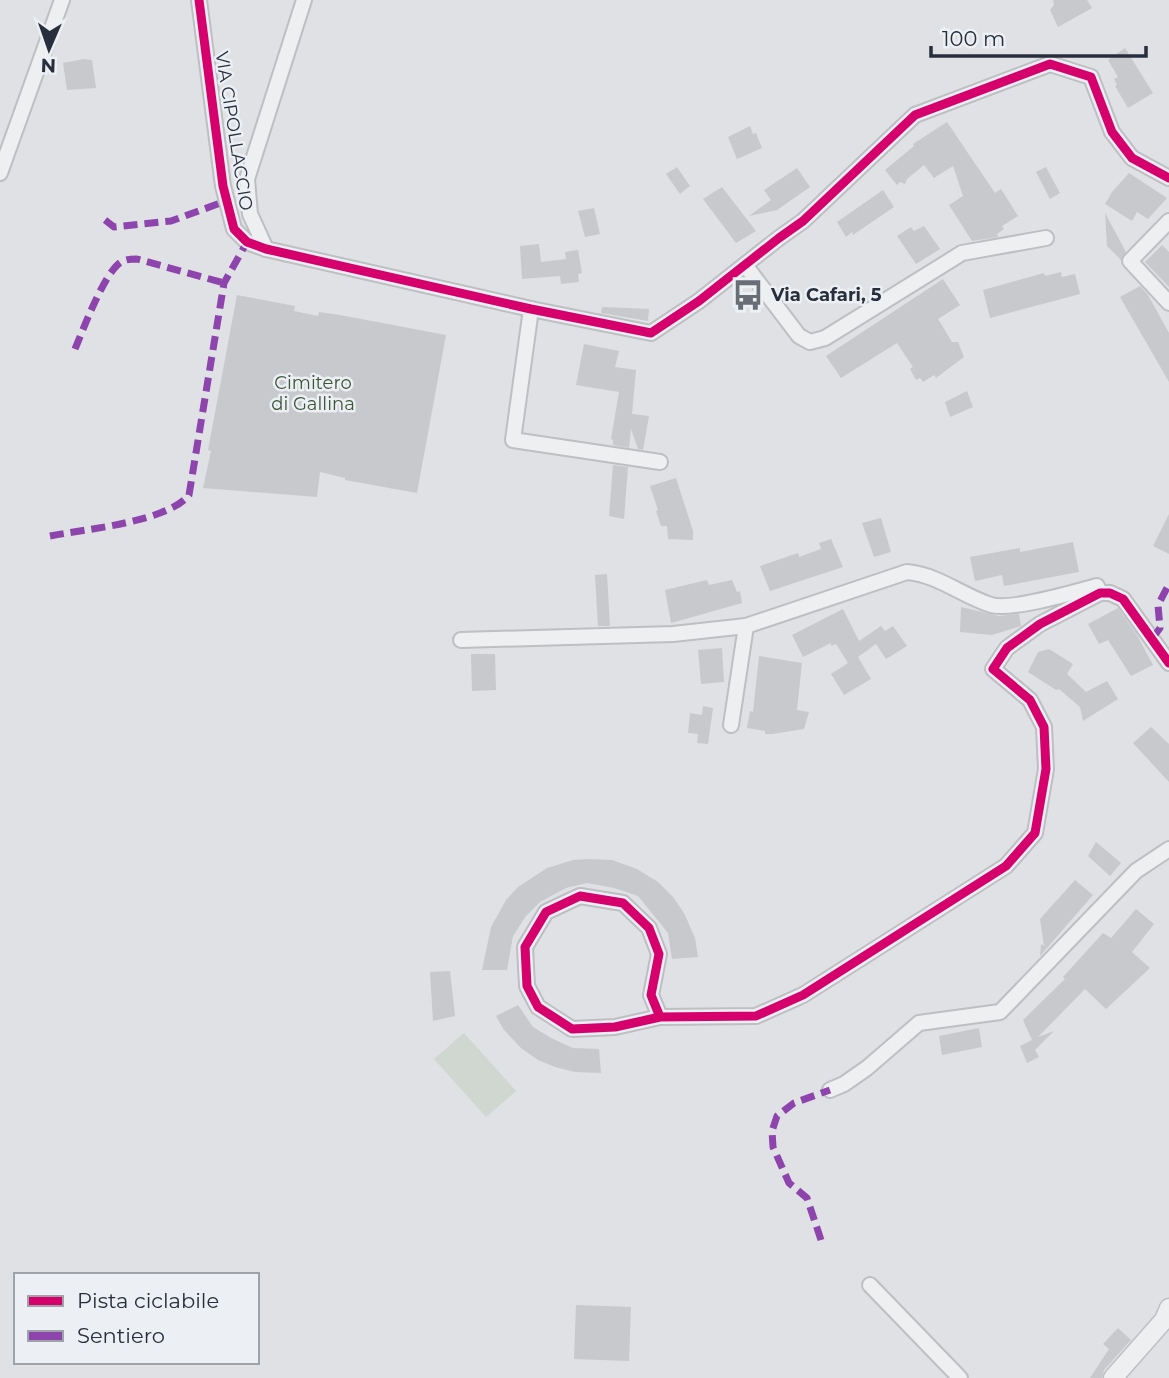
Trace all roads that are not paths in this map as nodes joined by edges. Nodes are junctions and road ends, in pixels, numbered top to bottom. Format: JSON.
{"nodes":[{"id":1,"x":62,"y":0,"type":"edge"},
{"id":2,"x":199,"y":0,"type":"edge"},
{"id":3,"x":304,"y":0,"type":"edge"},
{"id":4,"x":0,"y":173,"type":"edge"},
{"id":5,"x":1169,"y":178,"type":"edge"},
{"id":6,"x":1168,"y":226,"type":"edge"},
{"id":7,"x":1046,"y":238,"type":"dead end"},
{"id":8,"x":266,"y":249,"type":"junction"},
{"id":9,"x":745,"y":265,"type":"junction"},
{"id":10,"x":1169,"y":303,"type":"edge"},
{"id":11,"x":531,"y":309,"type":"junction"},
{"id":12,"x":660,"y":462,"type":"dead end"},
{"id":13,"x":1100,"y":593,"type":"junction"},
{"id":14,"x":746,"y":626,"type":"junction"},
{"id":15,"x":461,"y":639,"type":"dead end"},
{"id":16,"x":1169,"y":663,"type":"edge"},
{"id":17,"x":731,"y":725,"type":"dead end"},
{"id":18,"x":1169,"y":849,"type":"edge"},
{"id":19,"x":660,"y":1017,"type":"junction"},
{"id":20,"x":830,"y":1090,"type":"dead end"},
{"id":21,"x":870,"y":1285,"type":"dead end"},
{"id":22,"x":1169,"y":1308,"type":"edge"},
{"id":23,"x":960,"y":1378,"type":"edge"},
{"id":24,"x":1113,"y":1378,"type":"edge"}],
"edges":[{"from":1,"to":4,"type":"street"},
{"from":2,"to":8,"type":"street","name":"VIA CIPOLLACCIO"},
{"from":3,"to":8,"type":"street"},
{"from":5,"to":9,"type":"street","name":"VIA CIPOLLACCIO"},
{"from":6,"to":10,"type":"street"},
{"from":7,"to":9,"type":"street"},
{"from":8,"to":11,"type":"street","name":"VIA CIPOLLACCIO"},
{"from":9,"to":11,"type":"street","name":"VIA CIPOLLACCIO"},
{"from":11,"to":12,"type":"street"},
{"from":13,"to":14,"type":"street"},
{"from":13,"to":16,"type":"street"},
{"from":13,"to":19,"type":"street"},
{"from":14,"to":15,"type":"street"},
{"from":14,"to":17,"type":"street"},
{"from":18,"to":20,"type":"street"},
{"from":19,"to":19,"type":"street"},
{"from":21,"to":23,"type":"street"},
{"from":22,"to":24,"type":"street"}]}
